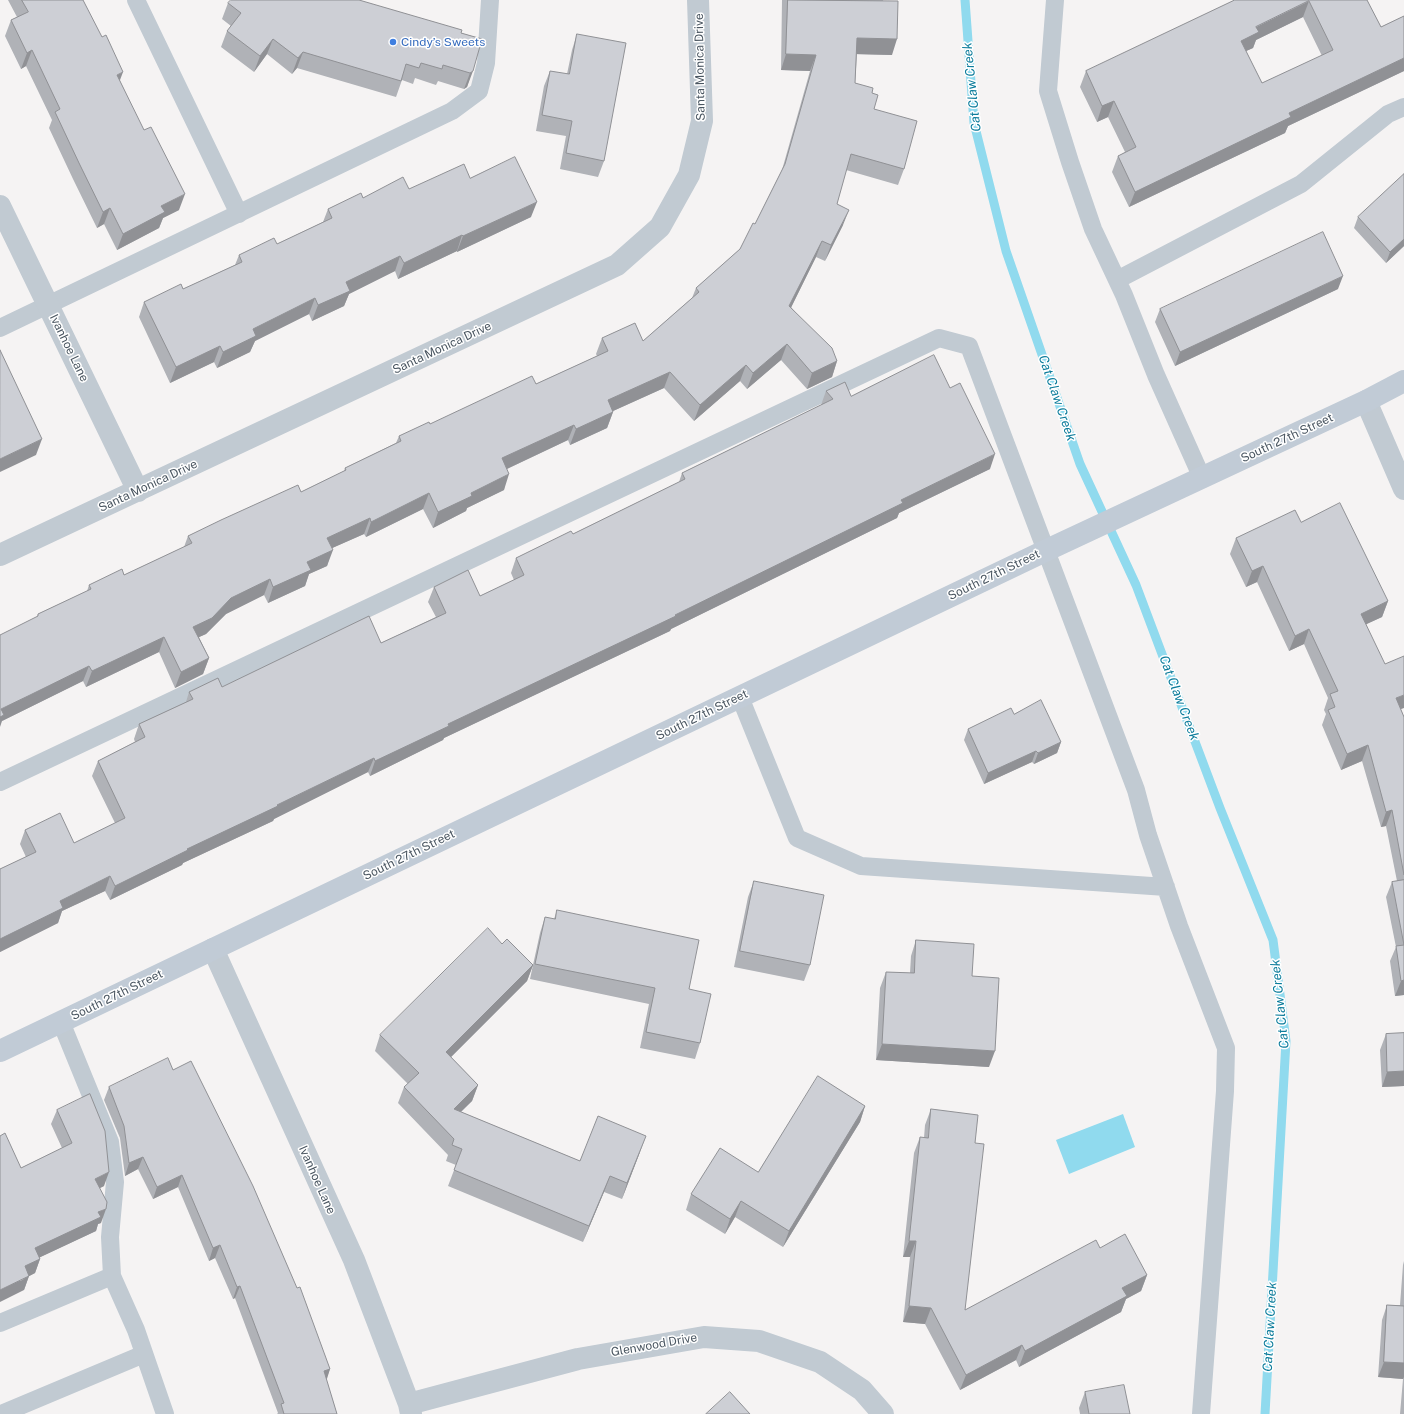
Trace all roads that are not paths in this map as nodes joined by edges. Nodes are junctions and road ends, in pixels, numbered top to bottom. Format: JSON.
{"nodes":[{"id":1,"x":136,"y":0,"type":"edge"},
{"id":2,"x":490,"y":0,"type":"edge"},
{"id":3,"x":698,"y":0,"type":"edge"},
{"id":4,"x":1055,"y":0,"type":"edge"},
{"id":5,"x":1404,"y":107,"type":"edge"},
{"id":6,"x":0,"y":206,"type":"edge"},
{"id":7,"x":238,"y":214,"type":"junction"},
{"id":8,"x":1117,"y":280,"type":"junction"},
{"id":9,"x":48,"y":306,"type":"junction"},
{"id":10,"x":0,"y":328,"type":"edge"},
{"id":11,"x":1404,"y":381,"type":"edge"},
{"id":12,"x":1366,"y":401,"type":"junction"},
{"id":13,"x":1202,"y":478,"type":"junction"},
{"id":14,"x":1404,"y":489,"type":"edge"},
{"id":15,"x":138,"y":491,"type":"junction"},
{"id":16,"x":1046,"y":550,"type":"junction"},
{"id":17,"x":0,"y":555,"type":"edge"},
{"id":18,"x":740,"y":697,"type":"junction"},
{"id":19,"x":0,"y":782,"type":"edge"},
{"id":20,"x":1166,"y":887,"type":"junction"},
{"id":21,"x":213,"y":949,"type":"junction"},
{"id":22,"x":61,"y":1022,"type":"junction"},
{"id":23,"x":0,"y":1051,"type":"edge"},
{"id":24,"x":112,"y":1276,"type":"junction"},
{"id":25,"x":0,"y":1323,"type":"edge"},
{"id":26,"x":144,"y":1354,"type":"junction"},
{"id":27,"x":410,"y":1409,"type":"edge"},
{"id":28,"x":1,"y":1414,"type":"edge"},
{"id":29,"x":165,"y":1414,"type":"edge"},
{"id":30,"x":883,"y":1414,"type":"edge"},
{"id":31,"x":1201,"y":1414,"type":"edge"}],
"edges":[{"from":1,"to":7,"type":"lane"},
{"from":2,"to":7,"type":"lane"},
{"from":3,"to":15,"type":"street","name":"Santa Monica Drive"},
{"from":4,"to":8,"type":"lane"},
{"from":5,"to":8,"type":"lane"},
{"from":6,"to":9,"type":"street","name":"Ivanhoe Lane"},
{"from":7,"to":9,"type":"lane"},
{"from":8,"to":13,"type":"lane"},
{"from":9,"to":10,"type":"lane"},
{"from":9,"to":15,"type":"street","name":"Ivanhoe Lane"},
{"from":11,"to":12,"type":"main road","name":"South 27th Street"},
{"from":12,"to":13,"type":"main road","name":"South 27th Street"},
{"from":12,"to":14,"type":"street"},
{"from":13,"to":16,"type":"main road","name":"South 27th Street"},
{"from":15,"to":17,"type":"street","name":"Santa Monica Drive"},
{"from":16,"to":18,"type":"main road","name":"South 27th Street"},
{"from":16,"to":19,"type":"lane"},
{"from":16,"to":20,"type":"lane"},
{"from":18,"to":20,"type":"lane"},
{"from":18,"to":21,"type":"main road","name":"South 27th Street"},
{"from":20,"to":31,"type":"lane"},
{"from":21,"to":22,"type":"main road","name":"South 27th Street"},
{"from":21,"to":27,"type":"street","name":"Ivanhoe Lane"},
{"from":22,"to":23,"type":"main road","name":"South 27th Street"},
{"from":22,"to":24,"type":"lane"},
{"from":24,"to":25,"type":"lane"},
{"from":24,"to":26,"type":"lane"},
{"from":26,"to":28,"type":"lane"},
{"from":26,"to":29,"type":"lane"},
{"from":27,"to":30,"type":"street","name":"Glenwood Drive"}]}
